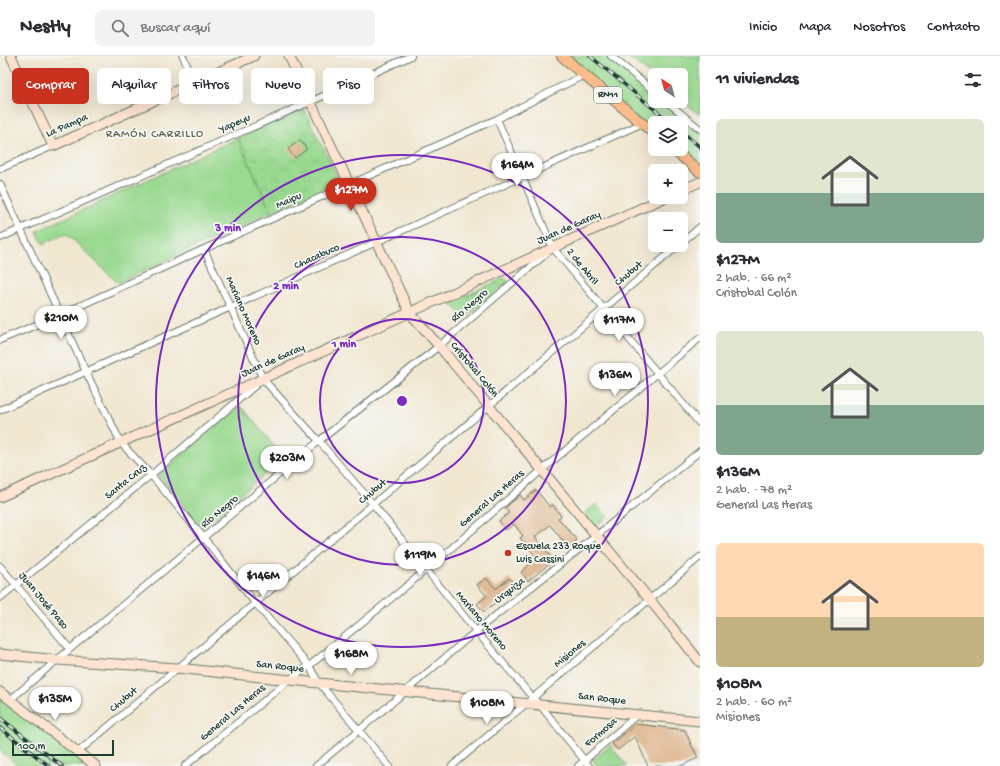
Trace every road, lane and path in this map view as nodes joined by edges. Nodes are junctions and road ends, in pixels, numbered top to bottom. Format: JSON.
{"nodes":[{"id":1,"x":11,"y":56,"type":"edge"},
{"id":2,"x":182,"y":56,"type":"edge"},
{"id":3,"x":254,"y":56,"type":"edge"},
{"id":4,"x":289,"y":56,"type":"edge"},
{"id":5,"x":411,"y":56,"type":"edge"},
{"id":6,"x":562,"y":56,"type":"edge"},
{"id":7,"x":613,"y":57,"type":"edge"},
{"id":8,"x":188,"y":68,"type":"edge"},
{"id":9,"x":226,"y":68,"type":"edge"},
{"id":10,"x":294,"y":68,"type":"edge"},
{"id":11,"x":584,"y":75,"type":"junction"},
{"id":12,"x":593,"y":82,"type":"junction"},
{"id":13,"x":648,"y":86,"type":"edge"},
{"id":14,"x":179,"y":89,"type":"edge"},
{"id":15,"x":315,"y":100,"type":"edge"},
{"id":16,"x":305,"y":104,"type":"edge"},
{"id":17,"x":311,"y":104,"type":"edge"},
{"id":18,"x":674,"y":108,"type":"edge"},
{"id":19,"x":497,"y":119,"type":"junction"},
{"id":20,"x":643,"y":123,"type":"junction"},
{"id":21,"x":648,"y":128,"type":"edge"},
{"id":22,"x":700,"y":129,"type":"edge"},
{"id":23,"x":53,"y":146,"type":"junction"},
{"id":24,"x":681,"y":156,"type":"edge"},
{"id":25,"x":0,"y":169,"type":"edge"},
{"id":26,"x":700,"y":172,"type":"edge"},
{"id":27,"x":522,"y":177,"type":"junction"},
{"id":28,"x":700,"y":182,"type":"edge"},
{"id":29,"x":0,"y":184,"type":"edge"},
{"id":30,"x":350,"y":185,"type":"junction"},
{"id":31,"x":688,"y":187,"type":"edge"},
{"id":32,"x":650,"y":204,"type":"edge"},
{"id":33,"x":700,"y":227,"type":"edge"},
{"id":34,"x":21,"y":229,"type":"junction"},
{"id":35,"x":688,"y":237,"type":"edge"},
{"id":36,"x":0,"y":238,"type":"edge"},
{"id":37,"x":376,"y":241,"type":"junction"},
{"id":38,"x":553,"y":248,"type":"junction"},
{"id":39,"x":204,"y":249,"type":"junction"},
{"id":40,"x":671,"y":252,"type":"edge"},
{"id":41,"x":230,"y":307,"type":"junction"},
{"id":42,"x":604,"y":309,"type":"junction"},
{"id":43,"x":410,"y":312,"type":"junction"},
{"id":44,"x":60,"y":314,"type":"junction"},
{"id":45,"x":700,"y":338,"type":"edge"},
{"id":46,"x":0,"y":340,"type":"edge"},
{"id":47,"x":439,"y":346,"type":"junction"},
{"id":48,"x":86,"y":372,"type":"junction"},
{"id":49,"x":658,"y":374,"type":"junction"},
{"id":50,"x":263,"y":379,"type":"junction"},
{"id":51,"x":489,"y":406,"type":"junction"},
{"id":52,"x":0,"y":410,"type":"edge"},
{"id":53,"x":700,"y":424,"type":"edge"},
{"id":54,"x":319,"y":441,"type":"junction"},
{"id":55,"x":121,"y":443,"type":"junction"},
{"id":56,"x":700,"y":451,"type":"edge"},
{"id":57,"x":542,"y":470,"type":"junction"},
{"id":58,"x":151,"y":475,"type":"junction"},
{"id":59,"x":0,"y":497,"type":"edge"},
{"id":60,"x":373,"y":504,"type":"junction"},
{"id":61,"x":596,"y":536,"type":"junction"},
{"id":62,"x":204,"y":538,"type":"junction"},
{"id":63,"x":700,"y":558,"type":"edge"},
{"id":64,"x":0,"y":566,"type":"edge"},
{"id":65,"x":426,"y":570,"type":"junction"},
{"id":66,"x":16,"y":585,"type":"junction"},
{"id":67,"x":0,"y":598,"type":"edge"},
{"id":68,"x":650,"y":600,"type":"junction"},
{"id":69,"x":255,"y":603,"type":"junction"},
{"id":70,"x":476,"y":631,"type":"junction"},
{"id":71,"x":70,"y":649,"type":"junction"},
{"id":72,"x":0,"y":654,"type":"edge"},
{"id":73,"x":57,"y":660,"type":"junction"},
{"id":74,"x":700,"y":662,"type":"edge"},
{"id":75,"x":309,"y":666,"type":"junction"},
{"id":76,"x":177,"y":668,"type":"junction"},
{"id":77,"x":289,"y":680,"type":"junction"},
{"id":78,"x":320,"y":683,"type":"junction"},
{"id":79,"x":406,"y":691,"type":"junction"},
{"id":80,"x":0,"y":692,"type":"edge"},
{"id":81,"x":10,"y":700,"type":"junction"},
{"id":82,"x":529,"y":701,"type":"junction"},
{"id":83,"x":540,"y":705,"type":"junction"},
{"id":84,"x":637,"y":715,"type":"junction"},
{"id":85,"x":700,"y":722,"type":"edge"},
{"id":86,"x":358,"y":730,"type":"junction"},
{"id":87,"x":78,"y":752,"type":"junction"},
{"id":88,"x":585,"y":760,"type":"junction"},
{"id":89,"x":96,"y":766,"type":"edge"},
{"id":90,"x":185,"y":766,"type":"edge"},
{"id":91,"x":316,"y":766,"type":"edge"},
{"id":92,"x":389,"y":766,"type":"edge"},
{"id":93,"x":452,"y":766,"type":"edge"},
{"id":94,"x":578,"y":766,"type":"edge"},
{"id":95,"x":590,"y":766,"type":"edge"}],
"edges":[{"from":1,"to":23,"type":"street"},
{"from":2,"to":8,"type":"street"},
{"from":3,"to":9,"type":"street","name":"La Pampa"},
{"from":4,"to":10,"type":"street","name":"Cristobal Colón"},
{"from":5,"to":15,"type":"street","name":"Yapeyu"},
{"from":6,"to":11,"type":"main road","number":"RN11"},
{"from":7,"to":12,"type":"path"},
{"from":7,"to":13,"type":"street"},
{"from":11,"to":12,"type":"main road","number":"RN11"},
{"from":11,"to":19,"type":"street","name":"Maipu"},
{"from":12,"to":20,"type":"main road","number":"RN11"},
{"from":14,"to":23,"type":"street","name":"La Pampa"},
{"from":16,"to":34,"type":"street","name":"Yapeyu"},
{"from":17,"to":30,"type":"street","name":"Cristobal Colón"},
{"from":18,"to":22,"type":"street"},
{"from":19,"to":27,"type":"street","name":"2 de Abril"},
{"from":19,"to":30,"type":"street","name":"Maipu"},
{"from":20,"to":21,"type":"main road","number":"RN11"},
{"from":20,"to":27,"type":"street","name":"Chacabuco"},
{"from":23,"to":25,"type":"street","name":"La Pampa"},
{"from":24,"to":26,"type":"main road"},
{"from":27,"to":37,"type":"street","name":"Chacabuco"},
{"from":27,"to":38,"type":"street","name":"2 de Abril"},
{"from":28,"to":31,"type":"street"},
{"from":29,"to":34,"type":"street"},
{"from":30,"to":37,"type":"street","name":"Cristobal Colón"},
{"from":30,"to":39,"type":"street","name":"Maipu"},
{"from":32,"to":38,"type":"street","name":"Juan de Garay"},
{"from":33,"to":35,"type":"street","name":"Chubut"},
{"from":34,"to":36,"type":"street","name":"Yapeyu"},
{"from":34,"to":44,"type":"street"},
{"from":37,"to":41,"type":"street","name":"Chacabuco"},
{"from":37,"to":43,"type":"street","name":"Cristobal Colón"},
{"from":38,"to":42,"type":"street","name":"2 de Abril"},
{"from":38,"to":43,"type":"street","name":"Juan de Garay"},
{"from":38,"to":47,"type":"street","name":"Río Negro"},
{"from":39,"to":41,"type":"street","name":"Mariano Moreno"},
{"from":39,"to":44,"type":"street","name":"Maipu"},
{"from":40,"to":42,"type":"street","name":"Chubut"},
{"from":41,"to":48,"type":"street","name":"Chacabuco"},
{"from":41,"to":50,"type":"street","name":"Mariano Moreno"},
{"from":42,"to":49,"type":"street","name":"2 de Abril"},
{"from":42,"to":51,"type":"street","name":"Chubut"},
{"from":43,"to":47,"type":"street","name":"Cristobal Colón"},
{"from":43,"to":50,"type":"street","name":"Juan de Garay"},
{"from":44,"to":46,"type":"street","name":"Maipu"},
{"from":44,"to":48,"type":"street"},
{"from":45,"to":49,"type":"street","name":"General Las Heras"},
{"from":47,"to":51,"type":"street","name":"Cristobal Colón"},
{"from":47,"to":54,"type":"street","name":"Río Negro"},
{"from":48,"to":52,"type":"street","name":"Chacabuco"},
{"from":48,"to":55,"type":"street"},
{"from":49,"to":53,"type":"street","name":"2 de Abril"},
{"from":49,"to":57,"type":"street","name":"General Las Heras"},
{"from":50,"to":54,"type":"street","name":"Mariano Moreno"},
{"from":50,"to":55,"type":"street","name":"Juan de Garay"},
{"from":50,"to":58,"type":"street","name":"Santa Cruz"},
{"from":51,"to":57,"type":"street","name":"Cristobal Colón"},
{"from":51,"to":60,"type":"street","name":"Chubut"},
{"from":54,"to":60,"type":"street","name":"Mariano Moreno"},
{"from":54,"to":62,"type":"street","name":"Río Negro"},
{"from":55,"to":58,"type":"street"},
{"from":55,"to":59,"type":"street","name":"Juan de Garay"},
{"from":56,"to":61,"type":"street","name":"Urquiza"},
{"from":57,"to":61,"type":"street","name":"Cristobal Colón"},
{"from":57,"to":65,"type":"street","name":"General Las Heras"},
{"from":58,"to":62,"type":"street"},
{"from":58,"to":66,"type":"street","name":"Santa Cruz"},
{"from":60,"to":65,"type":"street","name":"Mariano Moreno"},
{"from":60,"to":69,"type":"street","name":"Chubut"},
{"from":61,"to":68,"type":"street","name":"Cristobal Colón"},
{"from":61,"to":70,"type":"street","name":"Urquiza"},
{"from":62,"to":69,"type":"street"},
{"from":62,"to":71,"type":"street","name":"Río Negro"},
{"from":63,"to":68,"type":"street","name":"Misiones"},
{"from":64,"to":66,"type":"street","name":"Juan José Paso"},
{"from":65,"to":70,"type":"street","name":"Mariano Moreno"},
{"from":65,"to":75,"type":"street","name":"General Las Heras"},
{"from":66,"to":67,"type":"street","name":"Santa Cruz"},
{"from":66,"to":71,"type":"street","name":"Juan José Paso"},
{"from":68,"to":74,"type":"street","name":"Cristobal Colón"},
{"from":68,"to":82,"type":"street","name":"Misiones"},
{"from":69,"to":75,"type":"street"},
{"from":69,"to":76,"type":"street","name":"Chubut"},
{"from":70,"to":79,"type":"street","name":"Urquiza"},
{"from":70,"to":82,"type":"street","name":"Mariano Moreno"},
{"from":71,"to":73,"type":"street","name":"Río Negro"},
{"from":72,"to":73,"type":"street","name":"San Roque"},
{"from":73,"to":76,"type":"street","name":"San Roque"},
{"from":73,"to":81,"type":"street","name":"Río Negro"},
{"from":75,"to":77,"type":"street","name":"General Las Heras"},
{"from":75,"to":78,"type":"street"},
{"from":76,"to":77,"type":"street","name":"San Roque"},
{"from":76,"to":87,"type":"street","name":"Chubut"},
{"from":77,"to":78,"type":"street","name":"San Roque"},
{"from":77,"to":90,"type":"street","name":"General Las Heras"},
{"from":78,"to":79,"type":"street","name":"San Roque"},
{"from":78,"to":86,"type":"street"},
{"from":79,"to":82,"type":"street","name":"San Roque"},
{"from":79,"to":86,"type":"street","name":"Urquiza"},
{"from":80,"to":81,"type":"street"},
{"from":81,"to":87,"type":"street"},
{"from":82,"to":83,"type":"street","name":"San Roque"},
{"from":82,"to":93,"type":"street","name":"Misiones"},
{"from":83,"to":84,"type":"street","name":"San Roque"},
{"from":83,"to":88,"type":"street"},
{"from":84,"to":85,"type":"street","name":"San Roque"},
{"from":84,"to":88,"type":"street","name":"Formosa"},
{"from":86,"to":91,"type":"street","name":"Urquiza"},
{"from":86,"to":92,"type":"street"},
{"from":87,"to":89,"type":"street"},
{"from":88,"to":94,"type":"street","name":"Formosa"},
{"from":88,"to":95,"type":"street"}]}
